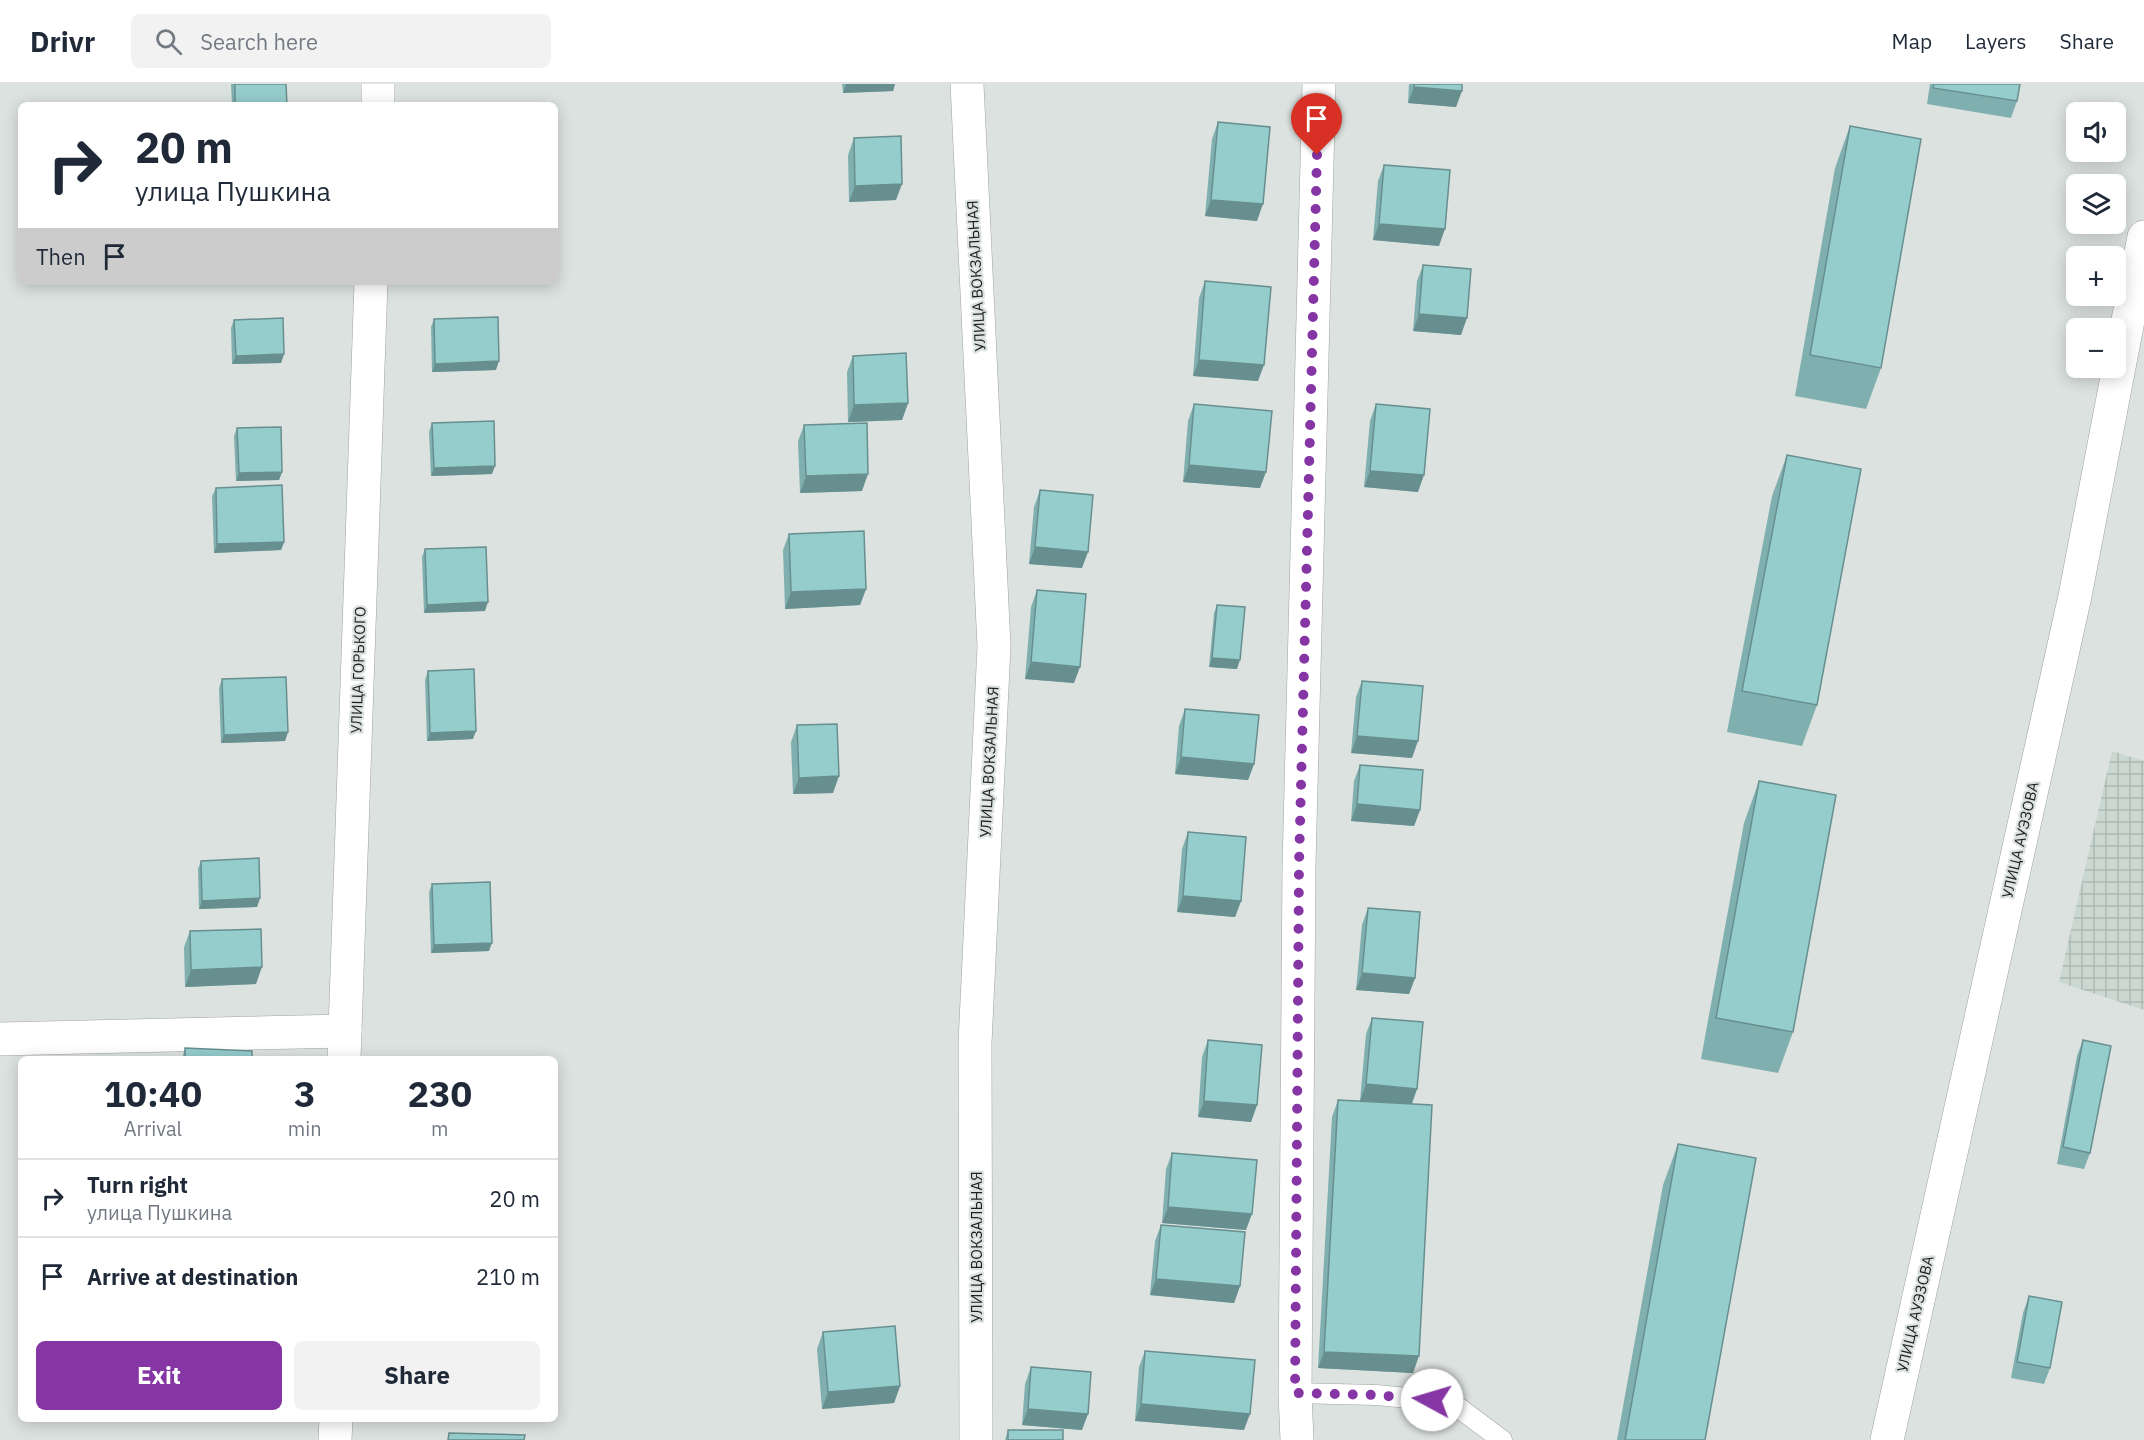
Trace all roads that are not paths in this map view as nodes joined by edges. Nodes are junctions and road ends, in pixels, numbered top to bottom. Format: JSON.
{"nodes":[{"id":1,"x":378,"y":84,"type":"edge"},
{"id":2,"x":967,"y":84,"type":"edge"},
{"id":3,"x":1319,"y":84,"type":"edge"},
{"id":4,"x":378,"y":102,"type":"edge"},
{"id":5,"x":2144,"y":237,"type":"edge"},
{"id":6,"x":371,"y":285,"type":"edge"},
{"id":7,"x":0,"y":1039,"type":"edge"},
{"id":8,"x":345,"y":1045,"type":"edge"},
{"id":9,"x":1295,"y":1393,"type":"junction"},
{"id":10,"x":336,"y":1422,"type":"edge"},
{"id":11,"x":335,"y":1440,"type":"edge"},
{"id":12,"x":976,"y":1440,"type":"edge"},
{"id":13,"x":1297,"y":1440,"type":"edge"},
{"id":14,"x":1502,"y":1440,"type":"edge"},
{"id":15,"x":1887,"y":1440,"type":"edge"}],
"edges":[{"from":1,"to":4,"type":"street"},
{"from":2,"to":12,"type":"street","name":"УЛИЦА ВОКЗАЛЬНАЯ"},
{"from":3,"to":9,"type":"street"},
{"from":5,"to":15,"type":"street","name":"УЛИЦА АУЭЗОВА"},
{"from":6,"to":8,"type":"street","name":"УЛИЦА ГОРЬКОГО"},
{"from":7,"to":8,"type":"street"},
{"from":9,"to":13,"type":"street"},
{"from":9,"to":14,"type":"lane"},
{"from":10,"to":11,"type":"street"}]}
